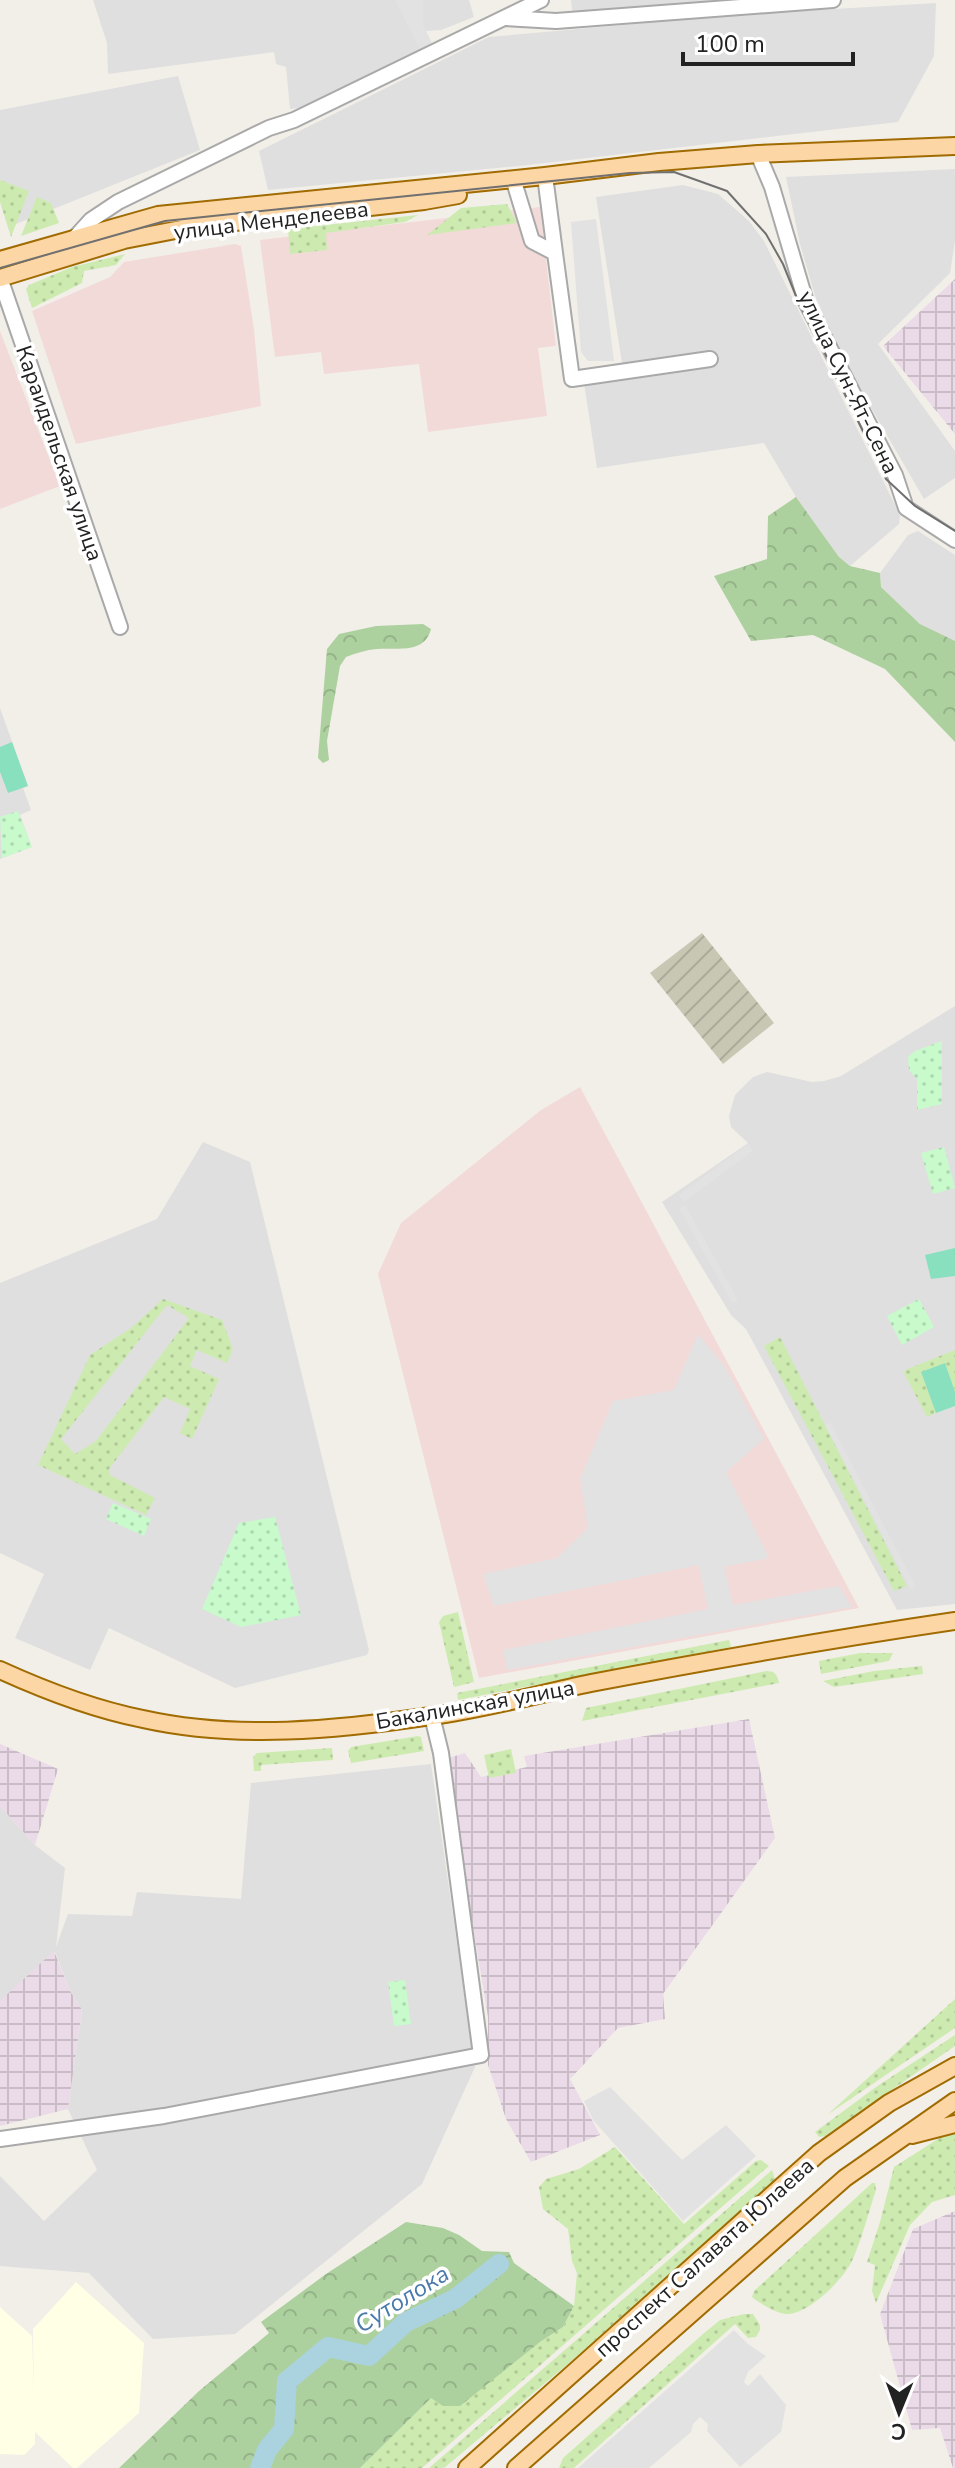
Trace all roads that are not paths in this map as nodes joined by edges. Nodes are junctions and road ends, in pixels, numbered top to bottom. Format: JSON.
{"nodes":[{"id":1,"x":541,"y":0,"type":"edge"},
{"id":2,"x":833,"y":0,"type":"edge"},
{"id":3,"x":503,"y":18,"type":"junction"},
{"id":4,"x":955,"y":146,"type":"edge"},
{"id":5,"x":758,"y":154,"type":"junction"},
{"id":6,"x":545,"y":176,"type":"junction"},
{"id":7,"x":515,"y":185,"type":"junction"},
{"id":8,"x":72,"y":248,"type":"junction"},
{"id":9,"x":555,"y":253,"type":"junction"},
{"id":10,"x":0,"y":260,"type":"edge"},
{"id":11,"x":0,"y":278,"type":"edge"},
{"id":12,"x":710,"y":359,"type":"dead end"},
{"id":13,"x":955,"y":540,"type":"edge"},
{"id":14,"x":120,"y":627,"type":"dead end"},
{"id":15,"x":955,"y":1621,"type":"edge"},
{"id":16,"x":0,"y":1670,"type":"edge"},
{"id":17,"x":432,"y":1716,"type":"junction"},
{"id":18,"x":951,"y":2066,"type":"edge"},
{"id":19,"x":955,"y":2101,"type":"edge"},
{"id":20,"x":955,"y":2124,"type":"edge"},
{"id":21,"x":0,"y":2139,"type":"edge"},
{"id":22,"x":899,"y":2139,"type":"junction"},
{"id":23,"x":467,"y":2468,"type":"edge"},
{"id":24,"x":516,"y":2468,"type":"edge"}],
"edges":[{"from":1,"to":3,"type":"street"},
{"from":2,"to":3,"type":"street"},
{"from":3,"to":8,"type":"street"},
{"from":4,"to":5,"type":"main road","name":"улица Менделеева"},
{"from":5,"to":6,"type":"main road","name":"улица Менделеева"},
{"from":5,"to":13,"type":"street","name":"улица Сун-Ят-Сена"},
{"from":6,"to":7,"type":"main road","name":"улица Менделеева"},
{"from":6,"to":8,"type":"main road","name":"улица Менделеева"},
{"from":6,"to":9,"type":"street"},
{"from":7,"to":8,"type":"main road","name":"улица Менделеева"},
{"from":7,"to":9,"type":"street"},
{"from":8,"to":10,"type":"main road","name":"улица Менделеева"},
{"from":8,"to":11,"type":"main road","name":"улица Менделеева"},
{"from":9,"to":12,"type":"street"},
{"from":11,"to":14,"type":"street","name":"Караидельская улица"},
{"from":15,"to":17,"type":"main road","name":"Бакалинская улица"},
{"from":16,"to":17,"type":"main road","name":"Бакалинская улица"},
{"from":17,"to":21,"type":"street"},
{"from":18,"to":23,"type":"main road","name":"проспект Салавата Юлаева"},
{"from":19,"to":22,"type":"main road","name":"проспект Салавата Юлаева"},
{"from":20,"to":22,"type":"main road"},
{"from":22,"to":24,"type":"main road","name":"проспект Салавата Юлаева"}]}
